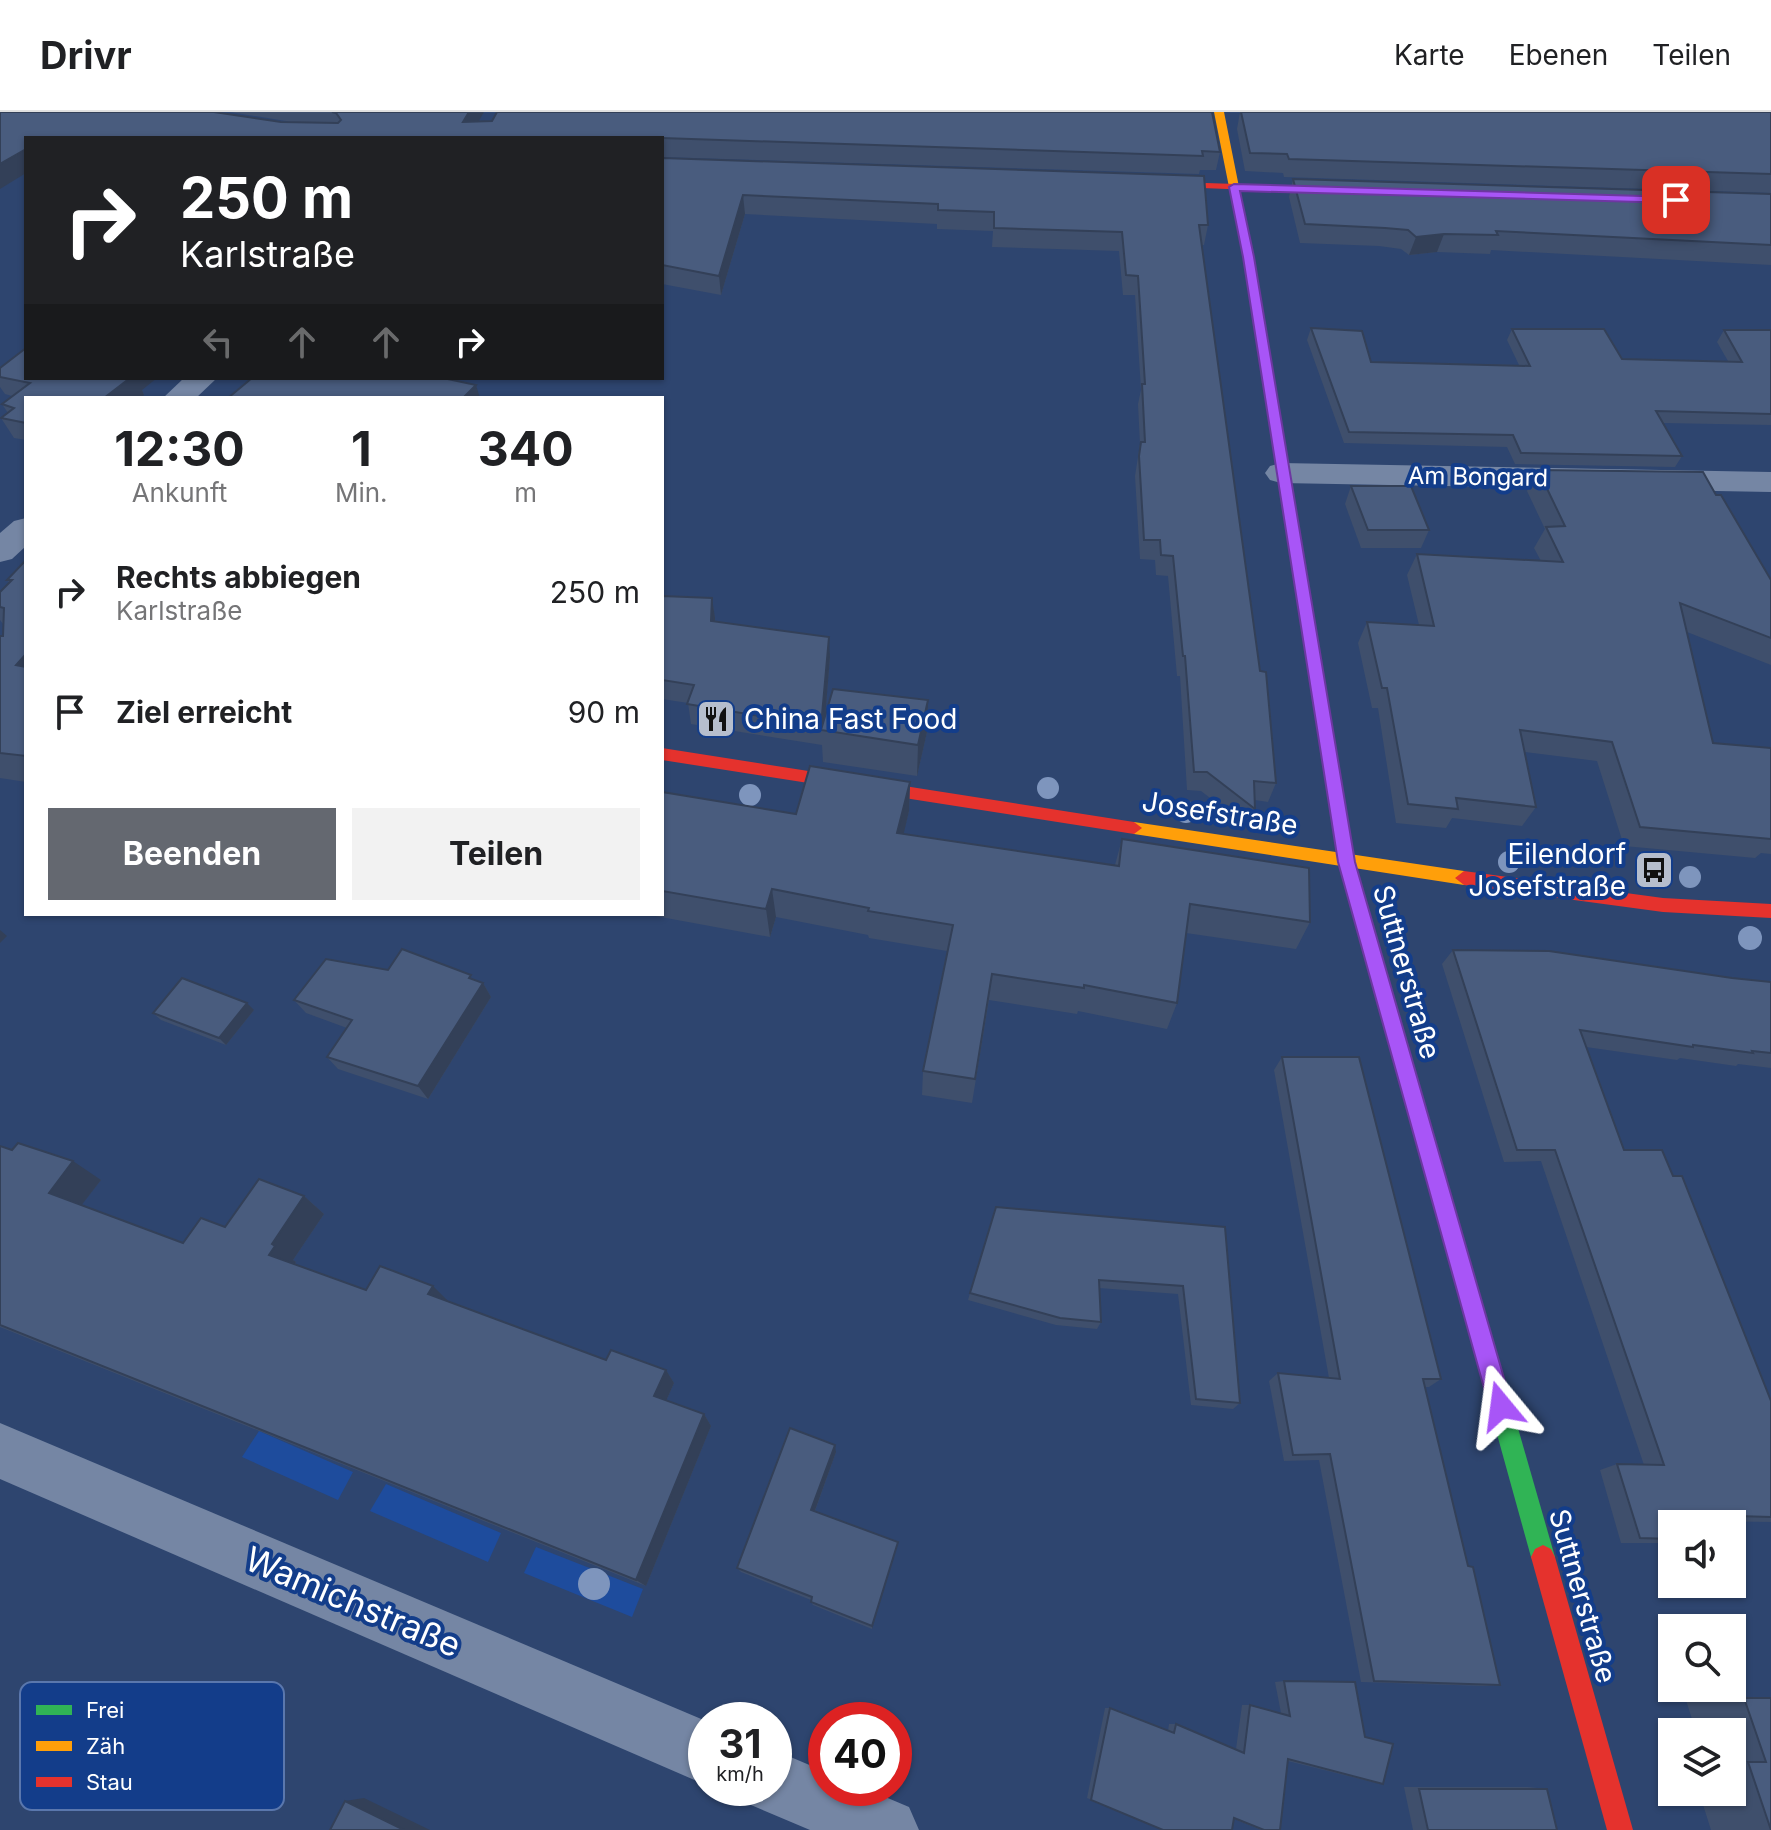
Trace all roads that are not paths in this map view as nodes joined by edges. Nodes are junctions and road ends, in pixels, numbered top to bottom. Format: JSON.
{"nodes":[{"id":1,"x":1219,"y":112,"type":"edge"},
{"id":2,"x":1186,"y":186,"type":"edge"},
{"id":3,"x":1234,"y":187,"type":"junction"},
{"id":4,"x":1360,"y":191,"type":"edge"},
{"id":5,"x":200,"y":380,"type":"edge"},
{"id":6,"x":180,"y":396,"type":"edge"},
{"id":7,"x":1281,"y":473,"type":"junction"},
{"id":8,"x":1771,"y":482,"type":"edge"},
{"id":9,"x":24,"y":530,"type":"edge"},
{"id":10,"x":0,"y":551,"type":"edge"},
{"id":11,"x":664,"y":754,"type":"edge"},
{"id":12,"x":1347,"y":862,"type":"junction"},
{"id":13,"x":1771,"y":911,"type":"edge"},
{"id":14,"x":0,"y":1451,"type":"edge"},
{"id":15,"x":688,"y":1745,"type":"edge"},
{"id":16,"x":792,"y":1790,"type":"edge"},
{"id":17,"x":886,"y":1830,"type":"edge"},
{"id":18,"x":1620,"y":1830,"type":"edge"}],
"edges":[{"from":1,"to":3,"type":"street","name":"Suttnerstraße"},
{"from":2,"to":3,"type":"street"},
{"from":3,"to":4,"type":"street"},
{"from":3,"to":7,"type":"street","name":"Suttnerstraße"},
{"from":5,"to":6,"type":"street"},
{"from":7,"to":8,"type":"street","name":"Am Bongard"},
{"from":7,"to":12,"type":"street","name":"Suttnerstraße"},
{"from":9,"to":10,"type":"street"},
{"from":11,"to":12,"type":"street","name":"Josefstraße"},
{"from":12,"to":13,"type":"street","name":"Josefstraße"},
{"from":12,"to":18,"type":"street","name":"Suttnerstraße"},
{"from":14,"to":15,"type":"street","name":"Wamichstraße"},
{"from":16,"to":17,"type":"street"}]}
